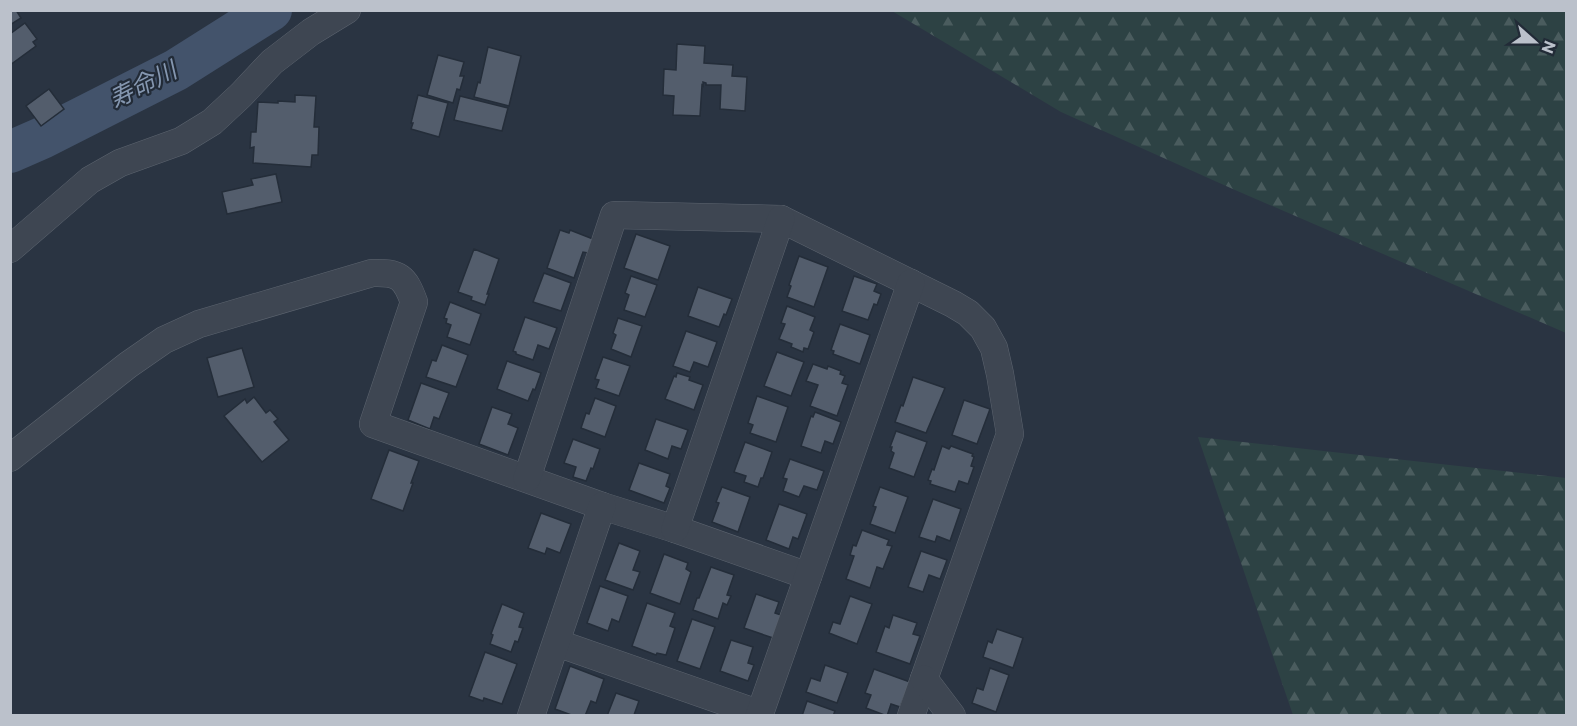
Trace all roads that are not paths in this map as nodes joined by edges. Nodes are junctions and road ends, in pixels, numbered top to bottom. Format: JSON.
{"nodes":[{"id":1,"x":347,"y":10,"type":"edge"},
{"id":2,"x":781,"y":219,"type":"junction"},
{"id":3,"x":10,"y":249,"type":"edge"},
{"id":4,"x":911,"y":283,"type":"junction"},
{"id":5,"x":10,"y":458,"type":"edge"},
{"id":6,"x":527,"y":478,"type":"junction"},
{"id":7,"x":602,"y":506,"type":"junction"},
{"id":8,"x":675,"y":529,"type":"junction"},
{"id":9,"x":808,"y":576,"type":"junction"},
{"id":10,"x":556,"y":643,"type":"junction"},
{"id":11,"x":924,"y":679,"type":"junction"},
{"id":12,"x":759,"y":715,"type":"edge"},
{"id":13,"x":531,"y":716,"type":"edge"},
{"id":14,"x":911,"y":716,"type":"edge"},
{"id":15,"x":952,"y":716,"type":"edge"}],
"edges":[{"from":1,"to":3,"type":"street"},
{"from":2,"to":4,"type":"street"},
{"from":2,"to":6,"type":"street"},
{"from":2,"to":8,"type":"street"},
{"from":4,"to":9,"type":"street"},
{"from":4,"to":11,"type":"street"},
{"from":5,"to":6,"type":"street"},
{"from":6,"to":7,"type":"street"},
{"from":7,"to":8,"type":"street"},
{"from":7,"to":10,"type":"street"},
{"from":8,"to":9,"type":"street"},
{"from":9,"to":12,"type":"street"},
{"from":10,"to":12,"type":"street"},
{"from":10,"to":13,"type":"street"},
{"from":11,"to":14,"type":"street"},
{"from":11,"to":15,"type":"street"}]}
